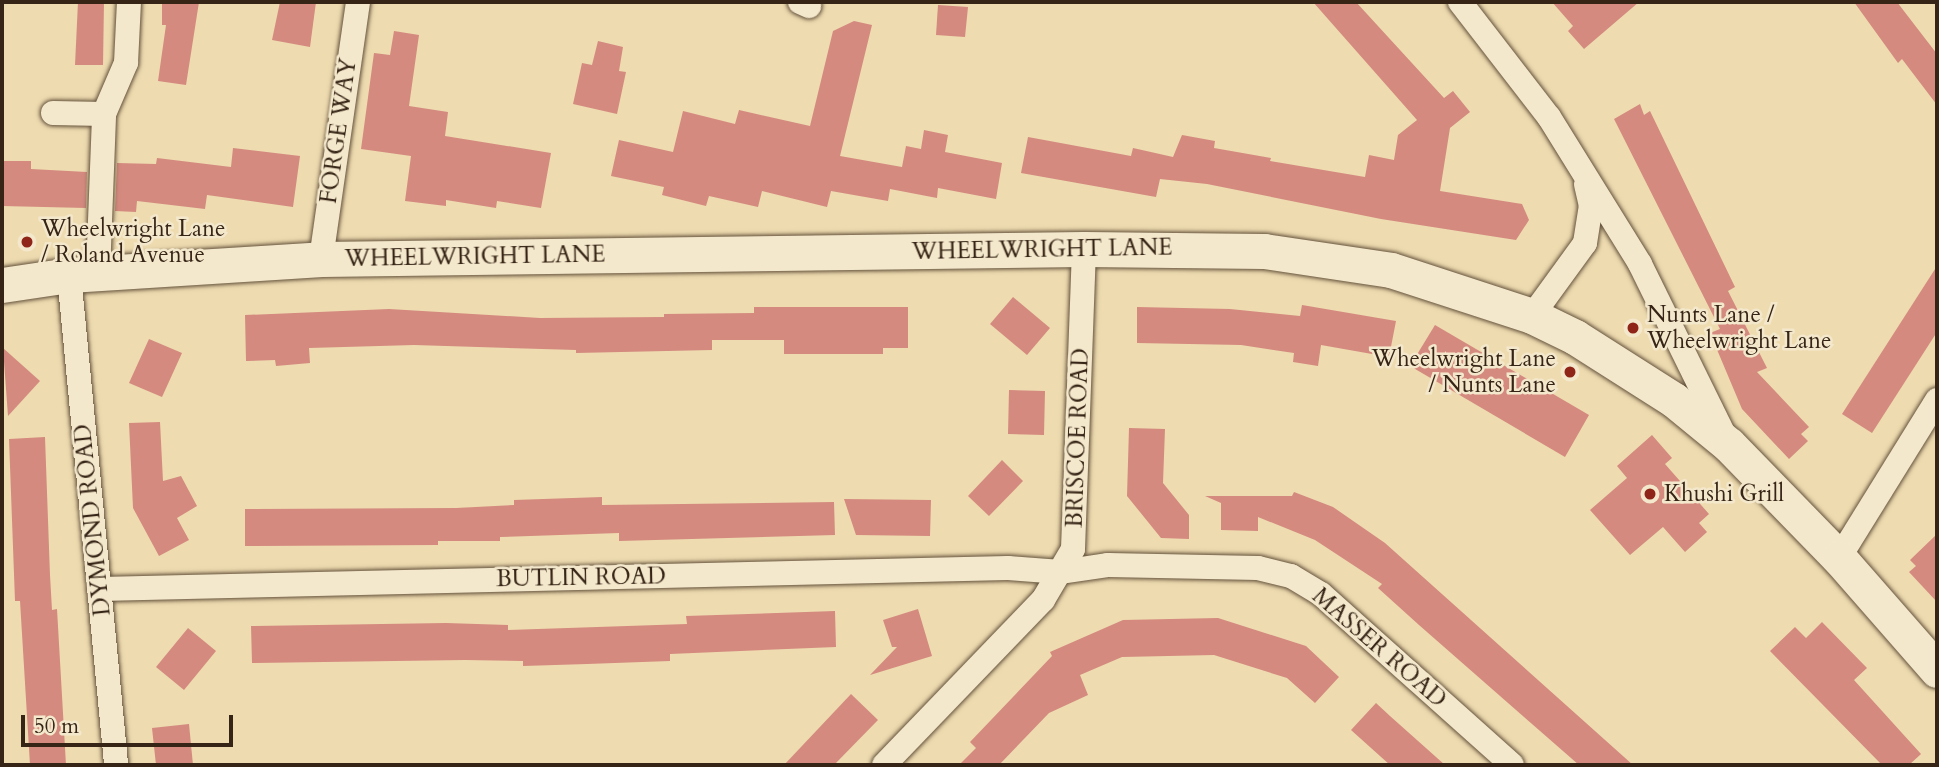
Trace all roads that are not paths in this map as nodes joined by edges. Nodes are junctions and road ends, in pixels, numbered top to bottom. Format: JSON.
{"nodes":[{"id":1,"x":129,"y":2,"type":"edge"},
{"id":2,"x":358,"y":2,"type":"edge"},
{"id":3,"x":1460,"y":2,"type":"edge"},
{"id":4,"x":53,"y":113,"type":"dead end"},
{"id":5,"x":104,"y":114,"type":"junction"},
{"id":6,"x":1576,"y":161,"type":"junction"},
{"id":7,"x":1084,"y":249,"type":"junction"},
{"id":8,"x":321,"y":260,"type":"junction"},
{"id":9,"x":84,"y":274,"type":"junction"},
{"id":10,"x":2,"y":285,"type":"edge"},
{"id":11,"x":1532,"y":316,"type":"junction"},
{"id":12,"x":1937,"y":400,"type":"edge"},
{"id":13,"x":1729,"y":445,"type":"junction"},
{"id":14,"x":1839,"y":558,"type":"junction"},
{"id":15,"x":1061,"y":572,"type":"junction"},
{"id":16,"x":100,"y":589,"type":"junction"},
{"id":17,"x":1937,"y":670,"type":"edge"},
{"id":18,"x":116,"y":765,"type":"edge"},
{"id":19,"x":884,"y":765,"type":"edge"},
{"id":20,"x":1512,"y":765,"type":"edge"}],
"edges":[{"from":1,"to":5,"type":"street"},
{"from":2,"to":8,"type":"street","name":"FORGE WAY"},
{"from":3,"to":6,"type":"street"},
{"from":4,"to":5,"type":"street"},
{"from":5,"to":9,"type":"street","name":"DYMOND ROAD"},
{"from":6,"to":11,"type":"street"},
{"from":6,"to":13,"type":"street"},
{"from":7,"to":8,"type":"street","name":"WHEELWRIGHT LANE"},
{"from":7,"to":11,"type":"street","name":"WHEELWRIGHT LANE"},
{"from":7,"to":15,"type":"street","name":"BRISCOE ROAD"},
{"from":8,"to":9,"type":"street","name":"WHEELWRIGHT LANE"},
{"from":9,"to":10,"type":"street","name":"WHEELWRIGHT LANE"},
{"from":9,"to":16,"type":"street","name":"DYMOND ROAD"},
{"from":11,"to":13,"type":"street","name":"WHEELWRIGHT LANE"},
{"from":12,"to":14,"type":"street"},
{"from":13,"to":14,"type":"street","name":"WHEELWRIGHT LANE"},
{"from":14,"to":17,"type":"street","name":"WHEELWRIGHT LANE"},
{"from":15,"to":16,"type":"street","name":"BUTLIN ROAD"},
{"from":15,"to":19,"type":"street","name":"BRISCOE ROAD"},
{"from":15,"to":20,"type":"street","name":"MASSER ROAD"},
{"from":16,"to":18,"type":"street","name":"DYMOND ROAD"}]}
